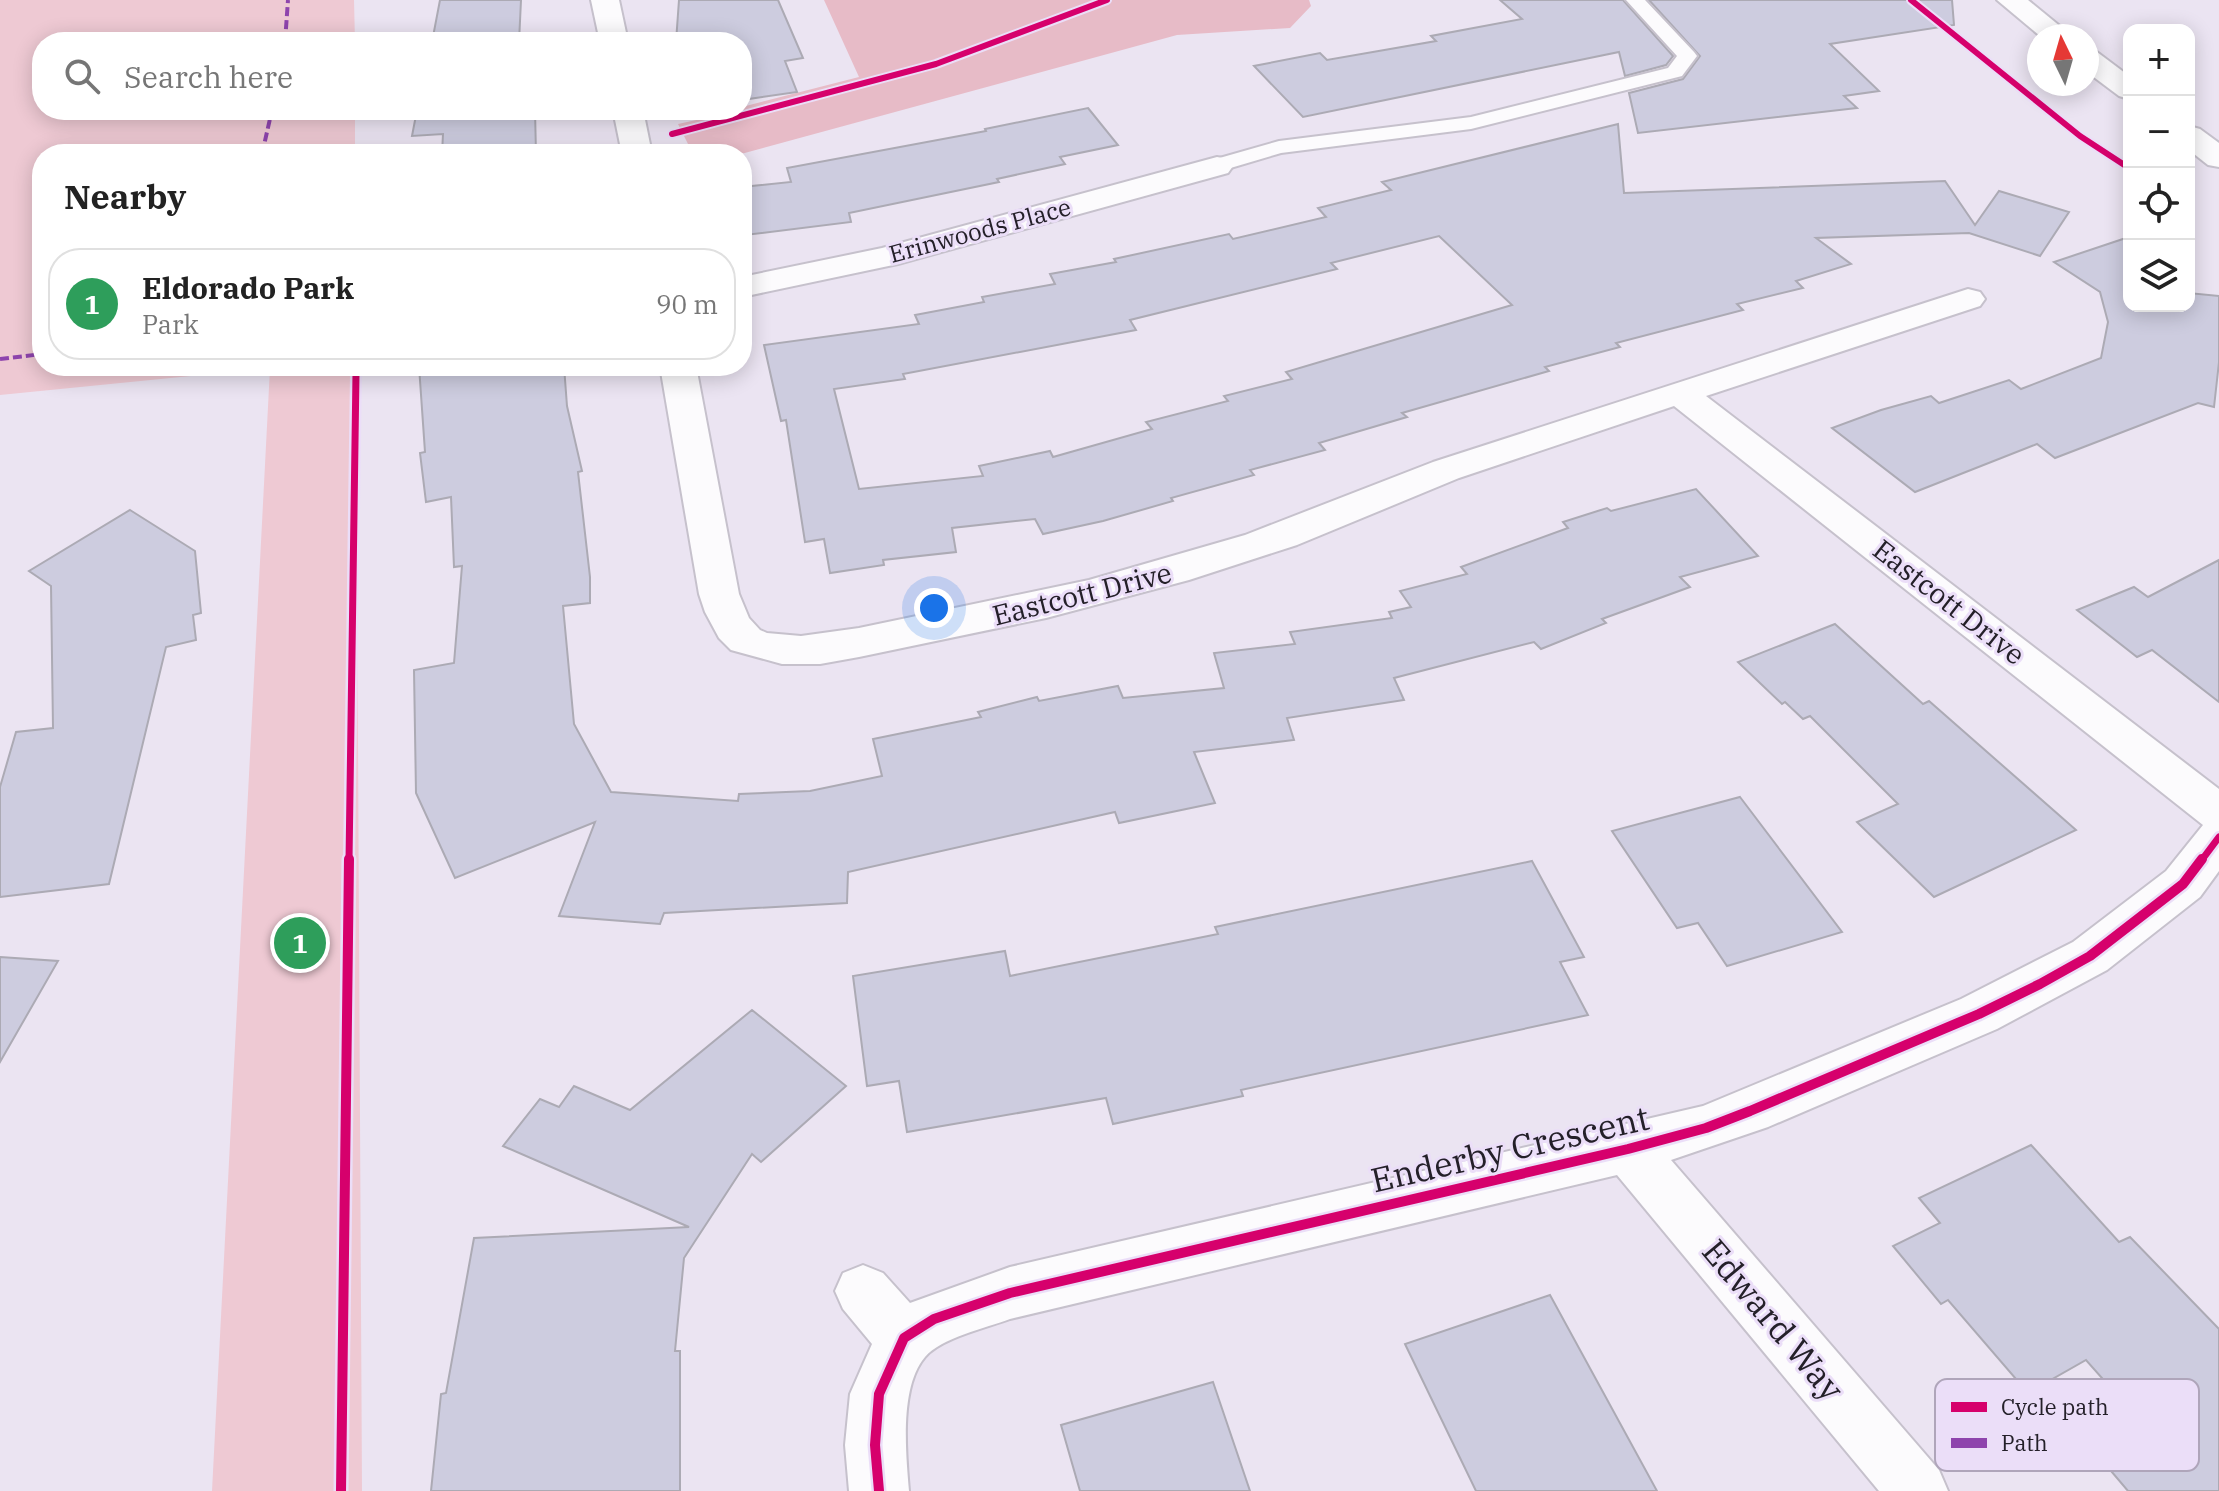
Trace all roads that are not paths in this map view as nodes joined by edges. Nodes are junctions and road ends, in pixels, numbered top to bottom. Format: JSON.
{"nodes":[{"id":1,"x":605,"y":0,"type":"edge"},
{"id":2,"x":1635,"y":0,"type":"edge"},
{"id":3,"x":2011,"y":0,"type":"edge"},
{"id":4,"x":2042,"y":24,"type":"edge"},
{"id":5,"x":612,"y":32,"type":"edge"},
{"id":6,"x":2099,"y":67,"type":"edge"},
{"id":7,"x":2123,"y":85,"type":"edge"},
{"id":8,"x":630,"y":120,"type":"edge"},
{"id":9,"x":2195,"y":140,"type":"edge"},
{"id":10,"x":635,"y":144,"type":"edge"},
{"id":11,"x":2219,"y":158,"type":"edge"},
{"id":12,"x":1217,"y":166,"type":"joint"},
{"id":13,"x":752,"y":285,"type":"edge"},
{"id":14,"x":1968,"y":299,"type":"dead end"},
{"id":15,"x":680,"y":376,"type":"edge"},
{"id":16,"x":1678,"y":392,"type":"junction"},
{"id":17,"x":2219,"y":813,"type":"edge"},
{"id":18,"x":2219,"y":837,"type":"edge"},
{"id":19,"x":1628,"y":1149,"type":"junction"},
{"id":20,"x":863,"y":1291,"type":"dead end"},
{"id":21,"x":904,"y":1338,"type":"junction"},
{"id":22,"x":879,"y":1491,"type":"edge"},
{"id":23,"x":1918,"y":1491,"type":"edge"}],
"edges":[{"from":1,"to":5,"type":"street"},
{"from":2,"to":12,"type":"lane"},
{"from":3,"to":4,"type":"street"},
{"from":6,"to":7,"type":"street"},
{"from":8,"to":10,"type":"street"},
{"from":9,"to":11,"type":"street"},
{"from":12,"to":13,"type":"street","name":"Erinwoods Place"},
{"from":14,"to":16,"type":"street","name":"Eastcott Drive"},
{"from":15,"to":16,"type":"street","name":"Eastcott Drive"},
{"from":16,"to":17,"type":"street","name":"Eastcott Drive"},
{"from":18,"to":19,"type":"street","name":"Enderby Crescent"},
{"from":19,"to":21,"type":"street","name":"Enderby Crescent"},
{"from":19,"to":23,"type":"street","name":"Edward Way"},
{"from":20,"to":21,"type":"street"},
{"from":21,"to":22,"type":"street"}]}
